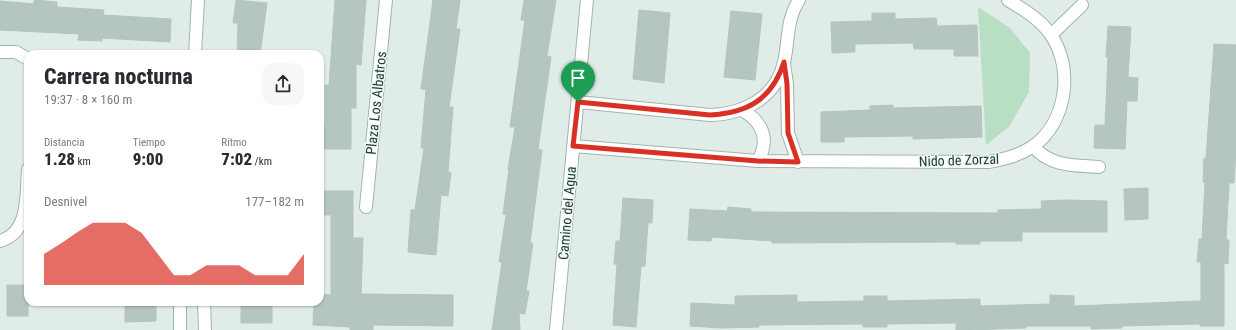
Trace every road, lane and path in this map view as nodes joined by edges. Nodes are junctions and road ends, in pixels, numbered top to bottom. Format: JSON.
{"nodes":[{"id":1,"x":198,"y":0,"type":"edge"},
{"id":2,"x":386,"y":0,"type":"edge"},
{"id":3,"x":587,"y":0,"type":"edge"},
{"id":4,"x":799,"y":0,"type":"edge"},
{"id":5,"x":1008,"y":0,"type":"edge"},
{"id":6,"x":1082,"y":6,"type":"dead end"},
{"id":7,"x":1051,"y":35,"type":"junction"},
{"id":8,"x":195,"y":50,"type":"edge"},
{"id":9,"x":0,"y":52,"type":"edge"},
{"id":10,"x":24,"y":57,"type":"edge"},
{"id":11,"x":784,"y":62,"type":"junction"},
{"id":12,"x":578,"y":102,"type":"junction"},
{"id":13,"x":742,"y":110,"type":"junction"},
{"id":14,"x":573,"y":146,"type":"junction"},
{"id":15,"x":1032,"y":146,"type":"junction"},
{"id":16,"x":758,"y":161,"type":"junction"},
{"id":17,"x":798,"y":162,"type":"junction"},
{"id":18,"x":1100,"y":167,"type":"dead end"},
{"id":19,"x":24,"y":200,"type":"edge"},
{"id":20,"x":366,"y":207,"type":"dead end"},
{"id":21,"x":0,"y":241,"type":"edge"},
{"id":22,"x":180,"y":306,"type":"edge"},
{"id":23,"x":204,"y":306,"type":"edge"},
{"id":24,"x":180,"y":330,"type":"edge"},
{"id":25,"x":205,"y":330,"type":"edge"},
{"id":26,"x":556,"y":330,"type":"edge"}],
"edges":[{"from":1,"to":8,"type":"street"},
{"from":2,"to":20,"type":"street","name":"Plaza Los Albatros"},
{"from":3,"to":12,"type":"street","name":"Camino del Agua"},
{"from":4,"to":11,"type":"street"},
{"from":5,"to":7,"type":"street","name":"Nido de Zorzal"},
{"from":6,"to":7,"type":"street"},
{"from":7,"to":15,"type":"street","name":"Nido de Zorzal"},
{"from":9,"to":10,"type":"street"},
{"from":11,"to":13,"type":"street"},
{"from":11,"to":17,"type":"street"},
{"from":12,"to":13,"type":"street"},
{"from":12,"to":14,"type":"street","name":"Camino del Agua"},
{"from":13,"to":16,"type":"street"},
{"from":14,"to":16,"type":"street","name":"Nido de Zorzal"},
{"from":14,"to":26,"type":"street","name":"Camino del Agua"},
{"from":15,"to":17,"type":"street","name":"Nido de Zorzal"},
{"from":15,"to":18,"type":"street"},
{"from":16,"to":17,"type":"street","name":"Nido de Zorzal"},
{"from":19,"to":21,"type":"street"},
{"from":22,"to":24,"type":"street"},
{"from":23,"to":25,"type":"street"}]}
